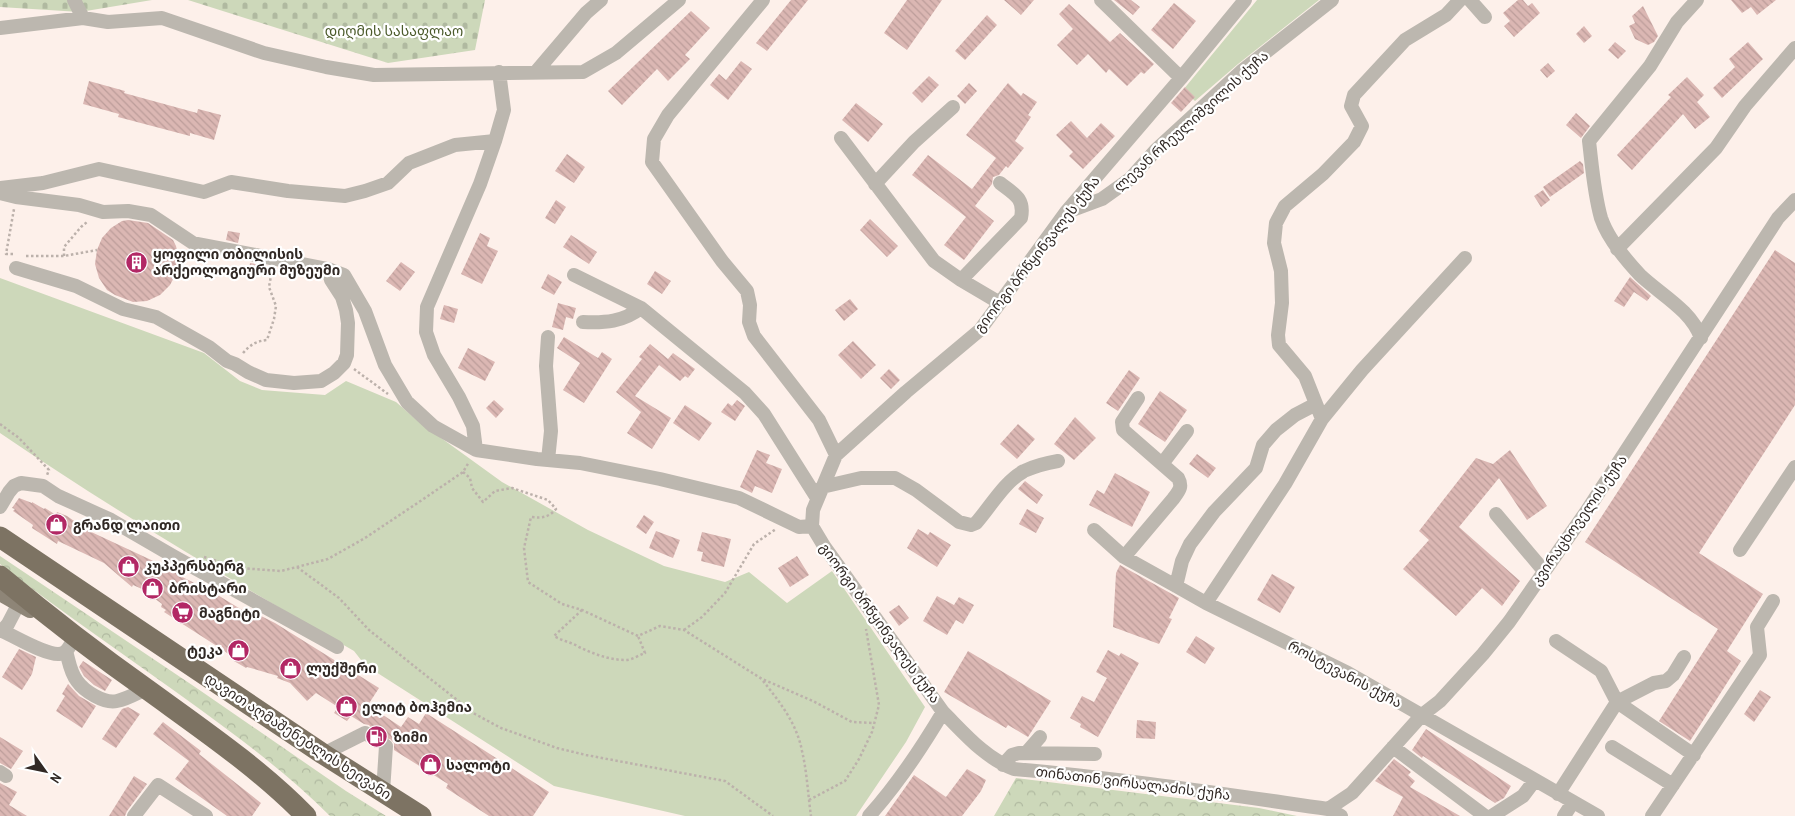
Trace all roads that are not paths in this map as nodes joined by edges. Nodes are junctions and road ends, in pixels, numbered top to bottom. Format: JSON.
{"nodes":[{"id":1,"x":74,"y":0,"type":"edge"},
{"id":2,"x":601,"y":0,"type":"edge"},
{"id":3,"x":679,"y":0,"type":"edge"},
{"id":4,"x":763,"y":0,"type":"edge"},
{"id":5,"x":1101,"y":0,"type":"edge"},
{"id":6,"x":1244,"y":0,"type":"edge"},
{"id":7,"x":1332,"y":0,"type":"edge"},
{"id":8,"x":1460,"y":0,"type":"edge"},
{"id":9,"x":1470,"y":0,"type":"edge"},
{"id":10,"x":1697,"y":0,"type":"edge"},
{"id":11,"x":1485,"y":17,"type":"dead end"},
{"id":12,"x":83,"y":18,"type":"junction"},
{"id":13,"x":0,"y":28,"type":"edge"},
{"id":14,"x":1795,"y":48,"type":"edge"},
{"id":15,"x":499,"y":72,"type":"junction"},
{"id":16,"x":535,"y":73,"type":"junction"},
{"id":17,"x":1181,"y":78,"type":"junction"},
{"id":18,"x":953,"y":107,"type":"dead end"},
{"id":19,"x":841,"y":138,"type":"dead end"},
{"id":20,"x":495,"y":141,"type":"junction"},
{"id":21,"x":1000,"y":183,"type":"dead end"},
{"id":22,"x":875,"y":184,"type":"junction"},
{"id":23,"x":0,"y":188,"type":"edge"},
{"id":24,"x":0,"y":193,"type":"edge"},
{"id":25,"x":1795,"y":200,"type":"edge"},
{"id":26,"x":1066,"y":212,"type":"junction"},
{"id":27,"x":1618,"y":249,"type":"junction"},
{"id":28,"x":1466,"y":258,"type":"dead end"},
{"id":29,"x":16,"y":262,"type":"road end"},
{"id":30,"x":328,"y":269,"type":"junction"},
{"id":31,"x":574,"y":275,"type":"dead end"},
{"id":32,"x":961,"y":280,"type":"junction"},
{"id":33,"x":1000,"y":303,"type":"junction"},
{"id":34,"x":641,"y":308,"type":"junction"},
{"id":35,"x":582,"y":322,"type":"dead end"},
{"id":36,"x":548,"y":336,"type":"dead end"},
{"id":37,"x":1701,"y":338,"type":"junction"},
{"id":38,"x":1138,"y":398,"type":"dead end"},
{"id":39,"x":1316,"y":404,"type":"junction"},
{"id":40,"x":1322,"y":419,"type":"junction"},
{"id":41,"x":1187,"y":431,"type":"dead end"},
{"id":42,"x":476,"y":450,"type":"junction"},
{"id":43,"x":836,"y":455,"type":"junction"},
{"id":44,"x":548,"y":460,"type":"junction"},
{"id":45,"x":1058,"y":461,"type":"dead end"},
{"id":46,"x":1162,"y":464,"type":"junction"},
{"id":47,"x":1795,"y":467,"type":"edge"},
{"id":48,"x":820,"y":493,"type":"junction"},
{"id":49,"x":0,"y":507,"type":"edge"},
{"id":50,"x":1496,"y":514,"type":"dead end"},
{"id":51,"x":812,"y":526,"type":"junction"},
{"id":52,"x":1094,"y":530,"type":"dead end"},
{"id":53,"x":0,"y":537,"type":"edge"},
{"id":54,"x":1740,"y":550,"type":"dead end"},
{"id":55,"x":1124,"y":557,"type":"junction"},
{"id":56,"x":1544,"y":571,"type":"junction"},
{"id":57,"x":0,"y":576,"type":"edge"},
{"id":58,"x":1176,"y":586,"type":"junction"},
{"id":59,"x":0,"y":592,"type":"edge"},
{"id":60,"x":1773,"y":601,"type":"dead end"},
{"id":61,"x":19,"y":603,"type":"junction"},
{"id":62,"x":1206,"y":603,"type":"junction"},
{"id":63,"x":52,"y":620,"type":"junction"},
{"id":64,"x":1,"y":631,"type":"edge"},
{"id":65,"x":1556,"y":641,"type":"dead end"},
{"id":66,"x":71,"y":644,"type":"junction"},
{"id":67,"x":337,"y":647,"type":"dead end"},
{"id":68,"x":1684,"y":657,"type":"dead end"},
{"id":69,"x":146,"y":689,"type":"junction"},
{"id":70,"x":1617,"y":702,"type":"junction"},
{"id":71,"x":943,"y":712,"type":"junction"},
{"id":72,"x":1422,"y":715,"type":"junction"},
{"id":73,"x":365,"y":733,"type":"dead end"},
{"id":74,"x":1040,"y":737,"type":"dead end"},
{"id":75,"x":386,"y":746,"type":"dead end"},
{"id":76,"x":1393,"y":747,"type":"junction"},
{"id":77,"x":1612,"y":747,"type":"dead end"},
{"id":78,"x":1026,"y":753,"type":"junction"},
{"id":79,"x":324,"y":754,"type":"junction"},
{"id":80,"x":1095,"y":754,"type":"dead end"},
{"id":81,"x":1694,"y":755,"type":"junction"},
{"id":82,"x":1003,"y":765,"type":"junction"},
{"id":83,"x":1535,"y":780,"type":"junction"},
{"id":84,"x":1673,"y":785,"type":"junction"},
{"id":85,"x":280,"y":790,"type":"junction"},
{"id":86,"x":383,"y":792,"type":"junction"},
{"id":87,"x":1558,"y":794,"type":"junction"},
{"id":88,"x":1572,"y":802,"type":"junction"},
{"id":89,"x":1328,"y":809,"type":"junction"},
{"id":90,"x":134,"y":816,"type":"edge"},
{"id":91,"x":206,"y":816,"type":"edge"},
{"id":92,"x":292,"y":816,"type":"edge"},
{"id":93,"x":306,"y":816,"type":"edge"},
{"id":94,"x":421,"y":816,"type":"edge"},
{"id":95,"x":869,"y":816,"type":"edge"},
{"id":96,"x":1341,"y":816,"type":"edge"},
{"id":97,"x":1485,"y":816,"type":"edge"},
{"id":98,"x":1492,"y":816,"type":"edge"},
{"id":99,"x":1564,"y":816,"type":"edge"},
{"id":100,"x":1598,"y":816,"type":"edge"},
{"id":101,"x":1652,"y":816,"type":"edge"}],
"edges":[{"from":1,"to":12,"type":"street"},
{"from":2,"to":16,"type":"street"},
{"from":3,"to":16,"type":"street"},
{"from":4,"to":43,"type":"street"},
{"from":5,"to":17,"type":"street"},
{"from":6,"to":17,"type":"street","name":"გიორგი ბრწყინვალეს ქუჩა"},
{"from":7,"to":26,"type":"street","name":"ლევან რჩეულიშვილის ქუჩა"},
{"from":8,"to":39,"type":"street"},
{"from":9,"to":11,"type":"street"},
{"from":10,"to":27,"type":"street"},
{"from":12,"to":13,"type":"street"},
{"from":12,"to":15,"type":"street"},
{"from":14,"to":27,"type":"street"},
{"from":15,"to":16,"type":"street"},
{"from":15,"to":20,"type":"street"},
{"from":17,"to":26,"type":"street","name":"გიორგი ბრწყინვალეს ქუჩა"},
{"from":18,"to":22,"type":"street"},
{"from":19,"to":22,"type":"street"},
{"from":20,"to":23,"type":"street"},
{"from":20,"to":42,"type":"street"},
{"from":21,"to":32,"type":"street"},
{"from":22,"to":32,"type":"street"},
{"from":24,"to":30,"type":"street"},
{"from":25,"to":37,"type":"street","name":"კვირაცხოველის ქუჩა"},
{"from":26,"to":33,"type":"street","name":"გიორგი ბრწყინვალეს ქუჩა"},
{"from":27,"to":37,"type":"street"},
{"from":28,"to":40,"type":"street"},
{"from":29,"to":30,"type":"street"},
{"from":30,"to":42,"type":"street"},
{"from":31,"to":34,"type":"street"},
{"from":32,"to":33,"type":"street"},
{"from":33,"to":43,"type":"street","name":"გიორგი ბრწყინვალეს ქუჩა"},
{"from":34,"to":35,"type":"street"},
{"from":34,"to":48,"type":"street"},
{"from":36,"to":44,"type":"street"},
{"from":37,"to":56,"type":"street","name":"კვირაცხოველის ქუჩა"},
{"from":38,"to":46,"type":"street"},
{"from":39,"to":40,"type":"street"},
{"from":39,"to":58,"type":"street"},
{"from":40,"to":62,"type":"street"},
{"from":41,"to":46,"type":"street"},
{"from":42,"to":44,"type":"street"},
{"from":43,"to":48,"type":"street","name":"გიორგი ბრწყინვალეს ქუჩა"},
{"from":44,"to":51,"type":"street"},
{"from":45,"to":48,"type":"street"},
{"from":46,"to":55,"type":"street"},
{"from":47,"to":54,"type":"street"},
{"from":48,"to":51,"type":"street","name":"გიორგი ბრწყინვალეს ქუჩა"},
{"from":49,"to":67,"type":"street"},
{"from":50,"to":56,"type":"street"},
{"from":51,"to":71,"type":"street","name":"გიორგი ბრწყინვალეს ქუჩა"},
{"from":52,"to":55,"type":"street","name":"როსტევანის ქუჩა"},
{"from":53,"to":79,"type":"highway","name":"დავით აღმაშენებლის ხეივანი"},
{"from":55,"to":58,"type":"street","name":"როსტევანის ქუჩა"},
{"from":56,"to":72,"type":"street","name":"კვირაცხოველის ქუჩა"},
{"from":57,"to":63,"type":"highway"},
{"from":58,"to":62,"type":"street","name":"როსტევანის ქუჩა"},
{"from":59,"to":61,"type":"main road"},
{"from":60,"to":81,"type":"street"},
{"from":61,"to":63,"type":"main road"},
{"from":61,"to":64,"type":"street"},
{"from":62,"to":72,"type":"street","name":"როსტევანის ქუჩა"},
{"from":63,"to":66,"type":"highway"},
{"from":64,"to":66,"type":"street"},
{"from":65,"to":70,"type":"street"},
{"from":66,"to":69,"type":"highway"},
{"from":66,"to":69,"type":"street"},
{"from":68,"to":70,"type":"street"},
{"from":69,"to":85,"type":"highway"},
{"from":70,"to":81,"type":"street"},
{"from":70,"to":87,"type":"street"},
{"from":71,"to":82,"type":"street","name":"თინათინ ვირსალაძის ქუჩა"},
{"from":71,"to":95,"type":"street","name":"გიორგი ბრწყინვალეს ქუჩა"},
{"from":72,"to":76,"type":"street","name":"კვირაცხოველის ქუჩა"},
{"from":72,"to":83,"type":"street","name":"როსტევანის ქუჩა"},
{"from":73,"to":79,"type":"street"},
{"from":74,"to":78,"type":"street"},
{"from":75,"to":86,"type":"street"},
{"from":76,"to":89,"type":"street","name":"კვირაცხოველის ქუჩა"},
{"from":76,"to":97,"type":"street"},
{"from":77,"to":84,"type":"street"},
{"from":78,"to":80,"type":"street"},
{"from":78,"to":82,"type":"street"},
{"from":79,"to":86,"type":"highway","name":"დავით აღმაშენებლის ხეივანი"},
{"from":81,"to":84,"type":"street"},
{"from":82,"to":89,"type":"street","name":"თინათინ ვირსალაძის ქუჩა"},
{"from":83,"to":87,"type":"street","name":"როსტევანის ქუჩა"},
{"from":83,"to":98,"type":"street"},
{"from":84,"to":101,"type":"street"},
{"from":85,"to":92,"type":"street"},
{"from":85,"to":93,"type":"highway"},
{"from":86,"to":94,"type":"highway","name":"დავით აღმაშენებლის ხეივანი"},
{"from":87,"to":88,"type":"street","name":"როსტევანის ქუჩა"},
{"from":88,"to":99,"type":"street"},
{"from":88,"to":100,"type":"street","name":"როსტევანის ქუჩა"},
{"from":89,"to":96,"type":"street","name":"თინათინ ვირსალაძის ქუჩა"},
{"from":90,"to":91,"type":"street"}]}
